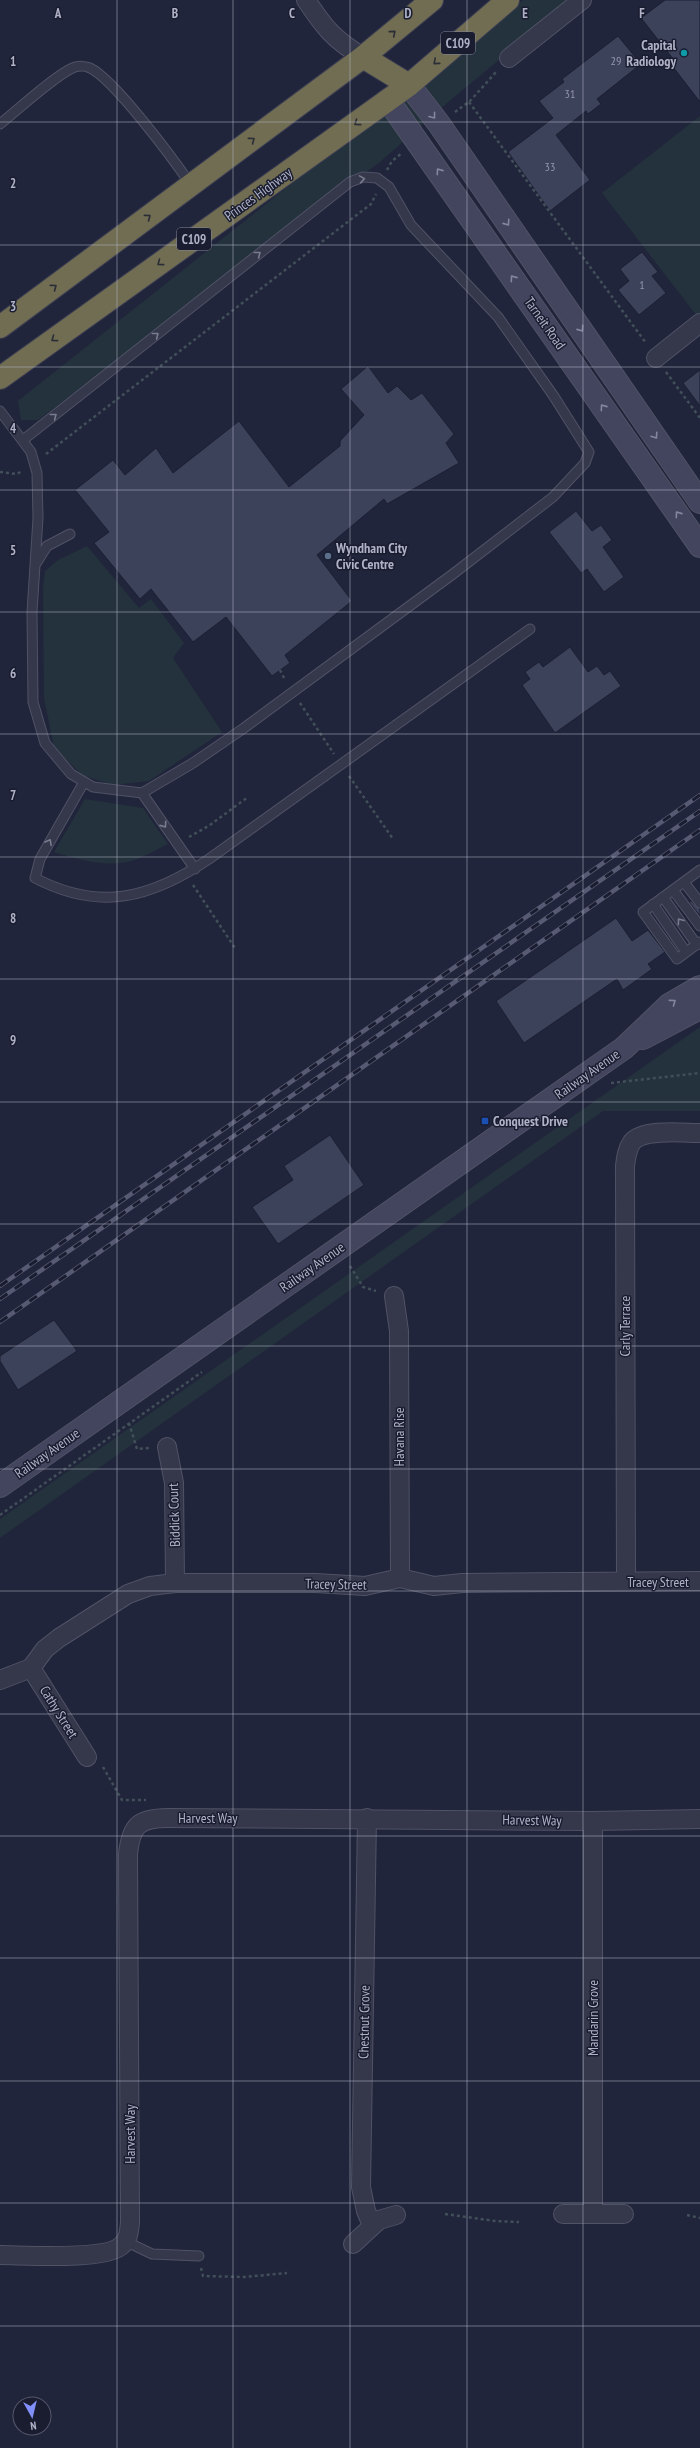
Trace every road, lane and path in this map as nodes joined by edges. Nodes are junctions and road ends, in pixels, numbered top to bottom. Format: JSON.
{"nodes":[{"id":1,"x":306,"y":0,"type":"edge"},
{"id":2,"x":432,"y":0,"type":"edge"},
{"id":3,"x":508,"y":0,"type":"edge"},
{"id":4,"x":582,"y":0,"type":"edge"},
{"id":5,"x":363,"y":58,"type":"junction"},
{"id":6,"x":508,"y":58,"type":"joint"},
{"id":7,"x":409,"y":85,"type":"junction"},
{"id":8,"x":388,"y":100,"type":"junction"},
{"id":9,"x":0,"y":124,"type":"edge"},
{"id":10,"x":382,"y":182,"type":"junction"},
{"id":11,"x":191,"y":185,"type":"junction"},
{"id":12,"x":700,"y":323,"type":"edge"},
{"id":13,"x":0,"y":327,"type":"edge"},
{"id":14,"x":656,"y":358,"type":"junction"},
{"id":15,"x":0,"y":378,"type":"edge"},
{"id":16,"x":0,"y":411,"type":"edge"},
{"id":17,"x":700,"y":418,"type":"edge"},
{"id":18,"x":23,"y":440,"type":"junction"},
{"id":19,"x":34,"y":463,"type":"junction"},
{"id":20,"x":0,"y":472,"type":"edge"},
{"id":21,"x":700,"y":502,"type":"edge"},
{"id":22,"x":70,"y":534,"type":"dead end"},
{"id":23,"x":700,"y":546,"type":"edge"},
{"id":24,"x":34,"y":567,"type":"junction"},
{"id":25,"x":530,"y":629,"type":"dead end"},
{"id":26,"x":84,"y":782,"type":"junction"},
{"id":27,"x":142,"y":793,"type":"junction"},
{"id":28,"x":195,"y":869,"type":"junction"},
{"id":29,"x":698,"y":875,"type":"edge"},
{"id":30,"x":684,"y":882,"type":"junction"},
{"id":31,"x":673,"y":890,"type":"junction"},
{"id":32,"x":663,"y":897,"type":"junction"},
{"id":33,"x":700,"y":903,"type":"edge"},
{"id":34,"x":700,"y":926,"type":"edge"},
{"id":35,"x":698,"y":944,"type":"edge"},
{"id":36,"x":700,"y":987,"type":"edge"},
{"id":37,"x":700,"y":1008,"type":"edge"},
{"id":38,"x":624,"y":1048,"type":"junction"},
{"id":39,"x":700,"y":1073,"type":"edge"},
{"id":40,"x":605,"y":1087,"type":"dead end"},
{"id":41,"x":700,"y":1133,"type":"edge"},
{"id":42,"x":357,"y":1262,"type":"dead end"},
{"id":43,"x":350,"y":1266,"type":"junction"},
{"id":44,"x":344,"y":1271,"type":"dead end"},
{"id":45,"x":394,"y":1296,"type":"joint"},
{"id":46,"x":207,"y":1368,"type":"dead end"},
{"id":47,"x":129,"y":1423,"type":"junction"},
{"id":48,"x":167,"y":1448,"type":"joint"},
{"id":49,"x":0,"y":1486,"type":"edge"},
{"id":50,"x":0,"y":1515,"type":"edge"},
{"id":51,"x":400,"y":1578,"type":"junction"},
{"id":52,"x":700,"y":1581,"type":"edge"},
{"id":53,"x":626,"y":1582,"type":"junction"},
{"id":54,"x":175,"y":1583,"type":"junction"},
{"id":55,"x":31,"y":1668,"type":"junction"},
{"id":56,"x":0,"y":1680,"type":"edge"},
{"id":57,"x":87,"y":1757,"type":"joint"},
{"id":58,"x":153,"y":1801,"type":"dead end"},
{"id":59,"x":367,"y":1818,"type":"junction"},
{"id":60,"x":700,"y":1819,"type":"edge"},
{"id":61,"x":593,"y":1821,"type":"junction"},
{"id":62,"x":445,"y":2214,"type":"dead end"},
{"id":63,"x":563,"y":2214,"type":"dead end"},
{"id":64,"x":593,"y":2214,"type":"junction"},
{"id":65,"x":624,"y":2214,"type":"dead end"},
{"id":66,"x":396,"y":2215,"type":"dead end"},
{"id":67,"x":687,"y":2215,"type":"dead end"},
{"id":68,"x":700,"y":2218,"type":"edge"},
{"id":69,"x":519,"y":2222,"type":"dead end"},
{"id":70,"x":372,"y":2225,"type":"junction"},
{"id":71,"x":125,"y":2241,"type":"junction"},
{"id":72,"x":353,"y":2244,"type":"dead end"},
{"id":73,"x":0,"y":2254,"type":"edge"},
{"id":74,"x":198,"y":2256,"type":"joint"},
{"id":75,"x":287,"y":2273,"type":"dead end"}],
"edges":[{"from":1,"to":5,"type":"street"},
{"from":5,"to":2,"type":"highway","one_way":true},
{"from":3,"to":7,"type":"highway","name":"Princes Highway","number":"C109","one_way":true},
{"from":4,"to":6,"type":"street"},
{"from":5,"to":7,"type":"highway"},
{"from":5,"to":8,"type":"highway"},
{"from":11,"to":5,"type":"highway","one_way":true},
{"from":6,"to":14,"type":"path"},
{"from":7,"to":8,"type":"highway","name":"Princes Highway","number":"C109"},
{"from":7,"to":21,"type":"main road","name":"Tarneit Road","one_way":true},
{"from":8,"to":15,"type":"highway","name":"Princes Highway","number":"C109","one_way":true},
{"from":23,"to":8,"type":"main road","name":"Tarneit Road","one_way":true},
{"from":9,"to":11,"type":"lane"},
{"from":18,"to":10,"type":"lane","one_way":true},
{"from":10,"to":19,"type":"path"},
{"from":10,"to":27,"type":"lane"},
{"from":13,"to":11,"type":"highway","one_way":true},
{"from":12,"to":14,"type":"street"},
{"from":14,"to":17,"type":"path"},
{"from":16,"to":18,"type":"lane"},
{"from":18,"to":19,"type":"lane"},
{"from":19,"to":20,"type":"path"},
{"from":19,"to":24,"type":"lane"},
{"from":22,"to":24,"type":"lane"},
{"from":24,"to":26,"type":"lane"},
{"from":25,"to":28,"type":"lane"},
{"from":26,"to":27,"type":"lane"},
{"from":28,"to":26,"type":"lane","one_way":true},
{"from":27,"to":28,"type":"lane","one_way":true},
{"from":29,"to":30,"type":"lane"},
{"from":30,"to":31,"type":"lane"},
{"from":30,"to":33,"type":"lane"},
{"from":31,"to":32,"type":"lane"},
{"from":31,"to":34,"type":"lane"},
{"from":35,"to":32,"type":"lane","one_way":true},
{"from":32,"to":35,"type":"lane"},
{"from":38,"to":36,"type":"main road","name":"Railway Avenue","one_way":true},
{"from":37,"to":38,"type":"main road","name":"Railway Avenue"},
{"from":38,"to":49,"type":"main road","name":"Railway Avenue"},
{"from":39,"to":40,"type":"path"},
{"from":41,"to":53,"type":"street","name":"Carly Terrace"},
{"from":42,"to":43,"type":"path"},
{"from":43,"to":44,"type":"path"},
{"from":43,"to":45,"type":"path"},
{"from":45,"to":51,"type":"street","name":"Havana Rise"},
{"from":46,"to":47,"type":"path"},
{"from":47,"to":48,"type":"path"},
{"from":47,"to":50,"type":"path"},
{"from":48,"to":54,"type":"street","name":"Biddick Court"},
{"from":51,"to":53,"type":"street","name":"Tracey Street"},
{"from":51,"to":54,"type":"street","name":"Tracey Street"},
{"from":52,"to":53,"type":"street","name":"Tracey Street"},
{"from":54,"to":55,"type":"street","name":"Tracey Street"},
{"from":55,"to":56,"type":"street"},
{"from":55,"to":57,"type":"street","name":"Cathy Street"},
{"from":57,"to":58,"type":"path"},
{"from":59,"to":61,"type":"street","name":"Harvest Way"},
{"from":59,"to":70,"type":"street","name":"Chestnut Grove"},
{"from":59,"to":71,"type":"street","name":"Harvest Way"},
{"from":60,"to":61,"type":"street","name":"Harvest Way"},
{"from":61,"to":64,"type":"street","name":"Mandarin Grove"},
{"from":62,"to":69,"type":"path"},
{"from":63,"to":64,"type":"street"},
{"from":64,"to":65,"type":"street"},
{"from":66,"to":70,"type":"street"},
{"from":67,"to":68,"type":"path"},
{"from":70,"to":72,"type":"street"},
{"from":71,"to":73,"type":"street"},
{"from":71,"to":74,"type":"lane"},
{"from":74,"to":75,"type":"path"}]}
